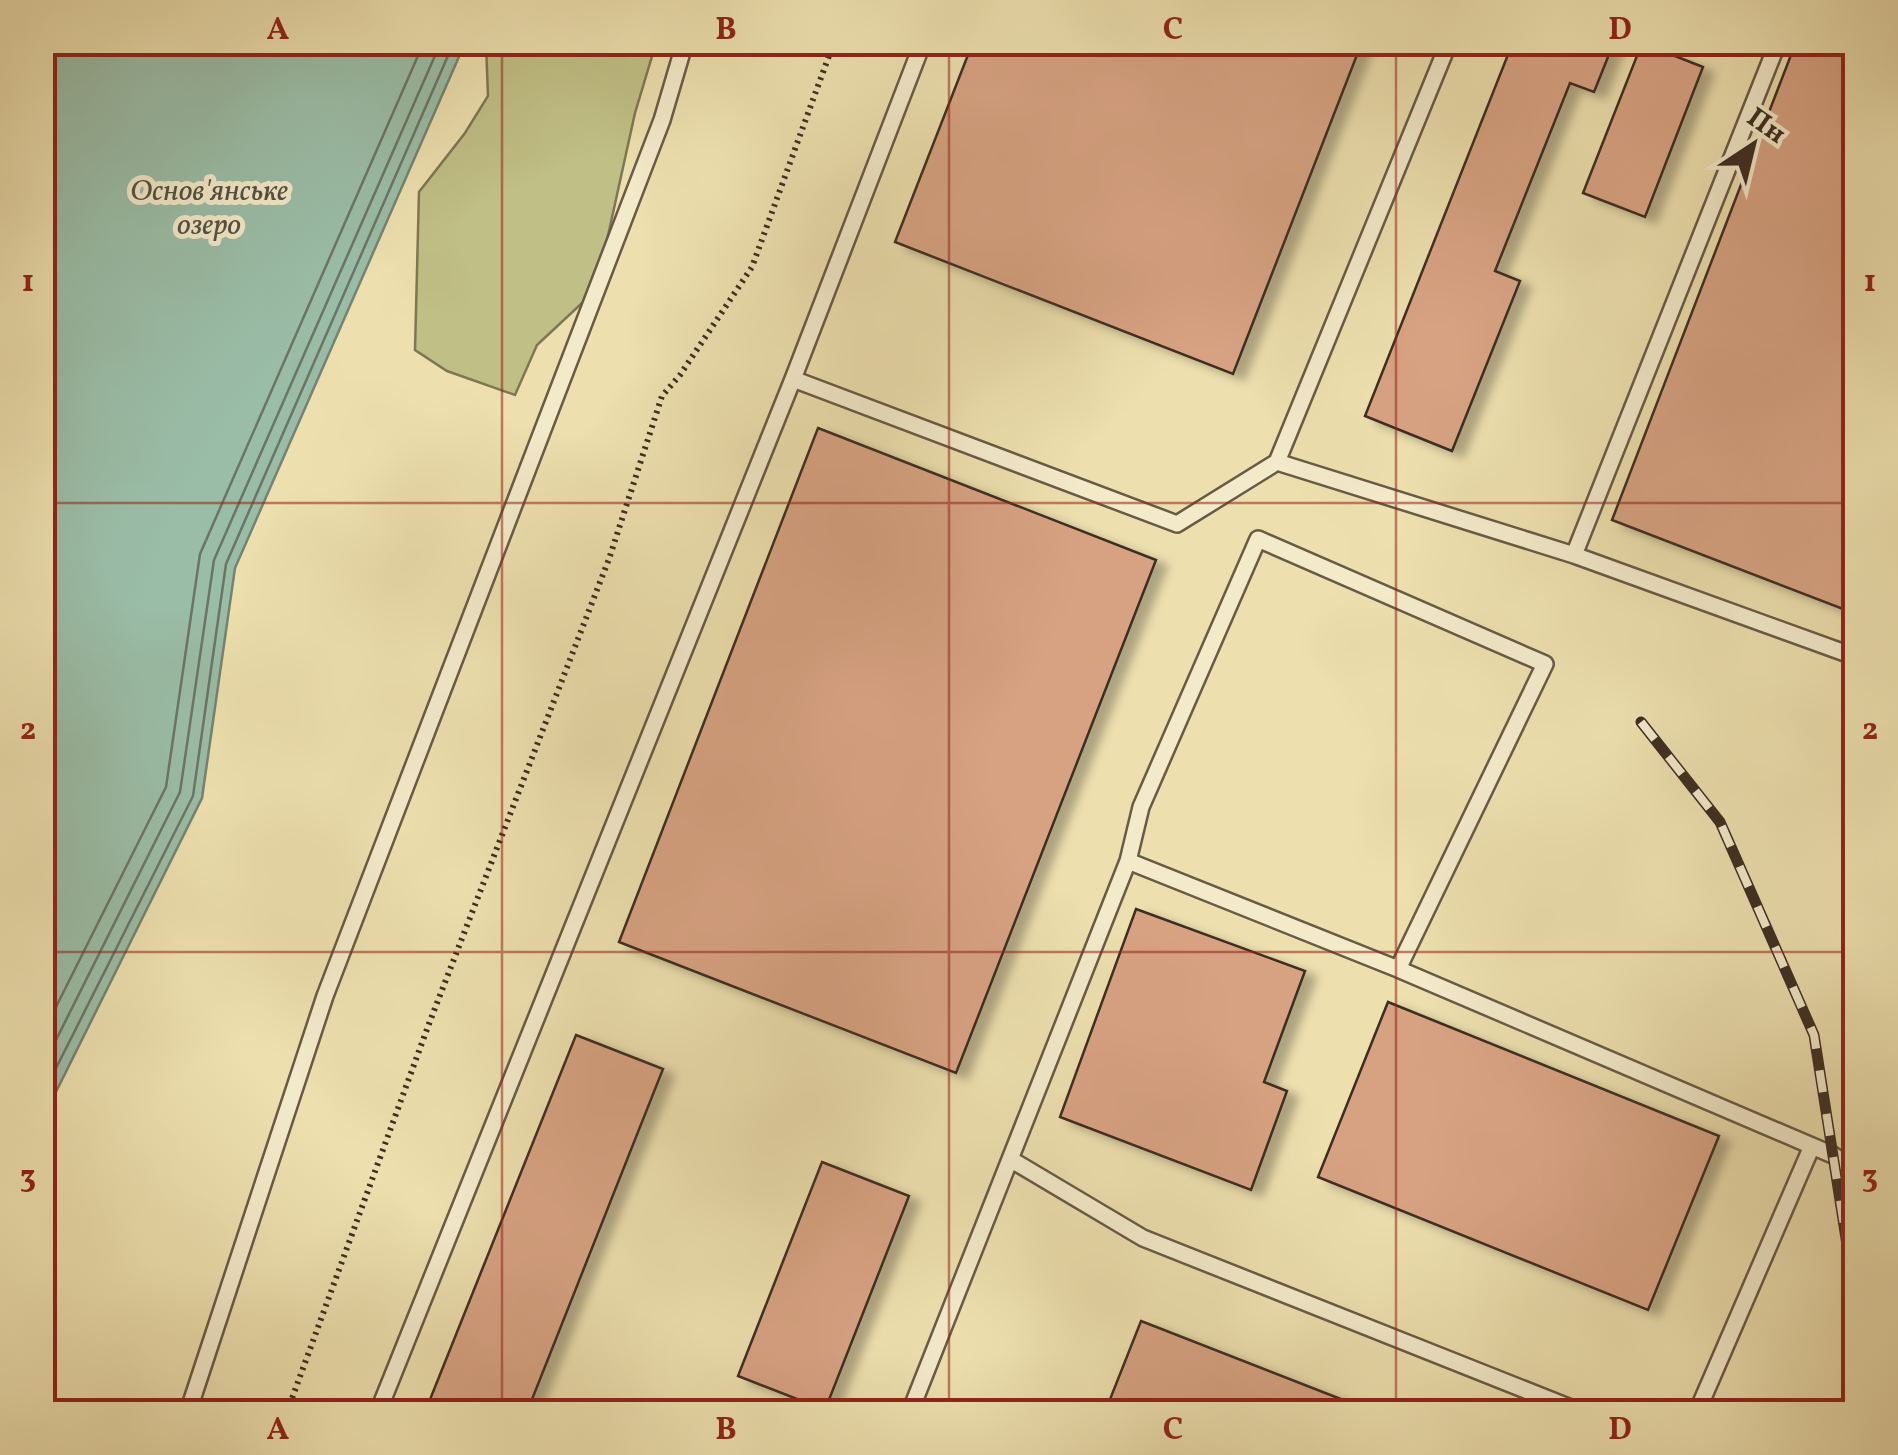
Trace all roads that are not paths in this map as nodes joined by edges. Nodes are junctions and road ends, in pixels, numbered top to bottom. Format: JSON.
{"nodes":[{"id":1,"x":685,"y":42,"type":"edge"},
{"id":2,"x":923,"y":42,"type":"edge"},
{"id":3,"x":1449,"y":42,"type":"edge"},
{"id":4,"x":1778,"y":42,"type":"edge"},
{"id":5,"x":793,"y":379,"type":"junction"},
{"id":6,"x":1277,"y":462,"type":"junction"},
{"id":7,"x":1574,"y":555,"type":"junction"},
{"id":8,"x":1856,"y":657,"type":"edge"},
{"id":9,"x":1128,"y":862,"type":"junction"},
{"id":10,"x":1398,"y":969,"type":"junction"},
{"id":11,"x":1812,"y":1146,"type":"junction"},
{"id":12,"x":1010,"y":1159,"type":"junction"},
{"id":13,"x":1856,"y":1172,"type":"edge"},
{"id":14,"x":188,"y":1412,"type":"edge"},
{"id":15,"x":378,"y":1412,"type":"edge"},
{"id":16,"x":910,"y":1412,"type":"edge"},
{"id":17,"x":1581,"y":1412,"type":"edge"},
{"id":18,"x":1697,"y":1412,"type":"edge"}],
"edges":[{"from":1,"to":14,"type":"lane"},
{"from":2,"to":5,"type":"lane"},
{"from":3,"to":6,"type":"lane"},
{"from":4,"to":7,"type":"lane"},
{"from":5,"to":6,"type":"lane"},
{"from":5,"to":15,"type":"lane"},
{"from":6,"to":7,"type":"lane"},
{"from":7,"to":8,"type":"lane"},
{"from":9,"to":10,"type":"lane"},
{"from":9,"to":10,"type":"lane"},
{"from":9,"to":12,"type":"lane"},
{"from":10,"to":11,"type":"lane"},
{"from":11,"to":13,"type":"lane"},
{"from":11,"to":18,"type":"lane"},
{"from":12,"to":16,"type":"lane"},
{"from":12,"to":17,"type":"lane"}]}
